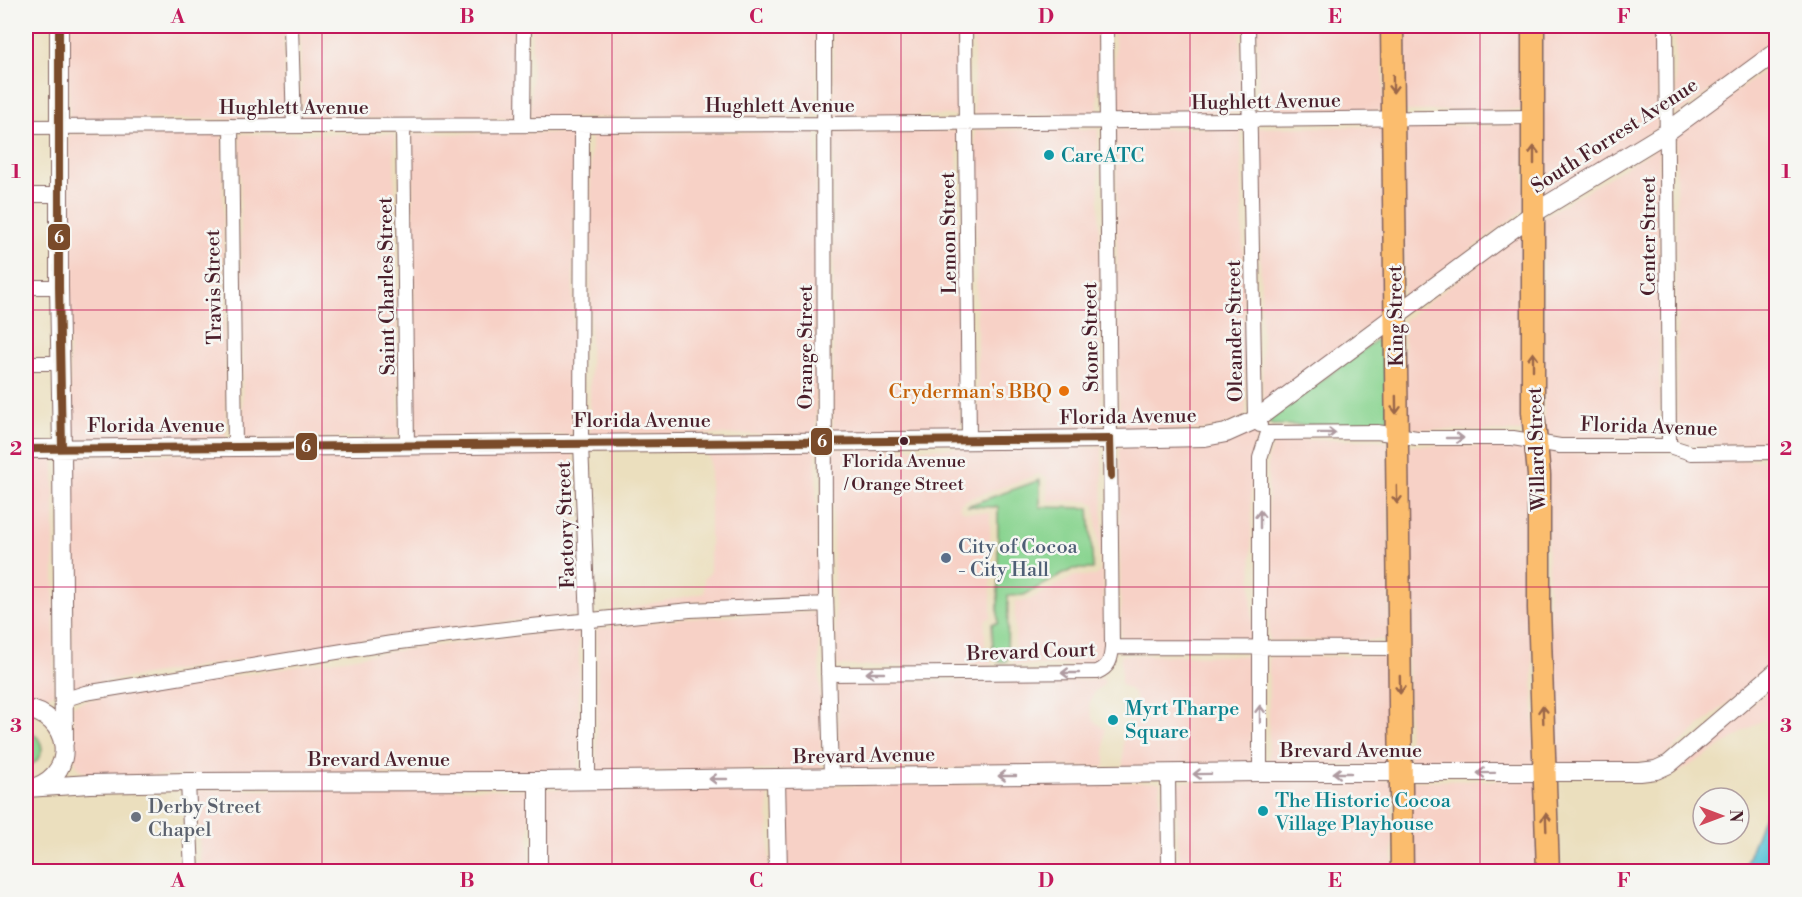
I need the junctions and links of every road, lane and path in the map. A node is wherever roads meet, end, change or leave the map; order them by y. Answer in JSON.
{"nodes":[{"id":1,"x":59,"y":26,"type":"edge"},
{"id":2,"x":291,"y":26,"type":"edge"},
{"id":3,"x":524,"y":26,"type":"edge"},
{"id":4,"x":824,"y":26,"type":"edge"},
{"id":5,"x":965,"y":26,"type":"edge"},
{"id":6,"x":1106,"y":26,"type":"edge"},
{"id":7,"x":1248,"y":26,"type":"edge"},
{"id":8,"x":1392,"y":26,"type":"edge"},
{"id":9,"x":1533,"y":26,"type":"edge"},
{"id":10,"x":1666,"y":26,"type":"edge"},
{"id":11,"x":1776,"y":52,"type":"edge"},
{"id":12,"x":1534,"y":117,"type":"junction"},
{"id":13,"x":1393,"y":119,"type":"junction"},
{"id":14,"x":1249,"y":120,"type":"junction"},
{"id":15,"x":1107,"y":122,"type":"junction"},
{"id":16,"x":966,"y":123,"type":"junction"},
{"id":17,"x":825,"y":124,"type":"junction"},
{"id":18,"x":523,"y":125,"type":"junction"},
{"id":19,"x":582,"y":125,"type":"junction"},
{"id":20,"x":61,"y":126,"type":"junction"},
{"id":21,"x":231,"y":126,"type":"junction"},
{"id":22,"x":294,"y":126,"type":"junction"},
{"id":23,"x":403,"y":126,"type":"junction"},
{"id":24,"x":26,"y":127,"type":"edge"},
{"id":25,"x":1667,"y":132,"type":"junction"},
{"id":26,"x":26,"y":195,"type":"edge"},
{"id":27,"x":61,"y":195,"type":"junction"},
{"id":28,"x":1534,"y":213,"type":"junction"},
{"id":29,"x":26,"y":287,"type":"edge"},
{"id":30,"x":59,"y":287,"type":"junction"},
{"id":31,"x":1395,"y":316,"type":"junction"},
{"id":32,"x":26,"y":363,"type":"edge"},
{"id":33,"x":60,"y":363,"type":"junction"},
{"id":34,"x":1255,"y":420,"type":"junction"},
{"id":35,"x":1269,"y":433,"type":"junction"},
{"id":36,"x":1397,"y":436,"type":"junction"},
{"id":37,"x":1110,"y":439,"type":"junction"},
{"id":38,"x":825,"y":441,"type":"junction"},
{"id":39,"x":969,"y":441,"type":"junction"},
{"id":40,"x":1536,"y":441,"type":"junction"},
{"id":41,"x":581,"y":442,"type":"junction"},
{"id":42,"x":407,"y":445,"type":"junction"},
{"id":43,"x":1669,"y":446,"type":"junction"},
{"id":44,"x":234,"y":447,"type":"junction"},
{"id":45,"x":62,"y":448,"type":"junction"},
{"id":46,"x":26,"y":449,"type":"edge"},
{"id":47,"x":1776,"y":452,"type":"edge"},
{"id":48,"x":826,"y":604,"type":"junction"},
{"id":49,"x":588,"y":622,"type":"junction"},
{"id":50,"x":1112,"y":647,"type":"junction"},
{"id":51,"x":1399,"y":648,"type":"junction"},
{"id":52,"x":1260,"y":649,"type":"junction"},
{"id":53,"x":1776,"y":672,"type":"edge"},
{"id":54,"x":828,"y":674,"type":"junction"},
{"id":55,"x":63,"y":700,"type":"junction"},
{"id":56,"x":26,"y":708,"type":"edge"},
{"id":57,"x":64,"y":748,"type":"junction"},
{"id":58,"x":1260,"y":772,"type":"junction"},
{"id":59,"x":1544,"y":772,"type":"junction"},
{"id":60,"x":1401,"y":773,"type":"junction"},
{"id":61,"x":1168,"y":774,"type":"junction"},
{"id":62,"x":831,"y":777,"type":"junction"},
{"id":63,"x":776,"y":779,"type":"junction"},
{"id":64,"x":588,"y":780,"type":"junction"},
{"id":65,"x":538,"y":781,"type":"junction"},
{"id":66,"x":188,"y":782,"type":"junction"},
{"id":67,"x":90,"y":784,"type":"junction"},
{"id":68,"x":26,"y":788,"type":"edge"},
{"id":69,"x":192,"y":872,"type":"edge"},
{"id":70,"x":538,"y":872,"type":"edge"},
{"id":71,"x":778,"y":872,"type":"edge"},
{"id":72,"x":1172,"y":872,"type":"edge"},
{"id":73,"x":1402,"y":872,"type":"edge"},
{"id":74,"x":1548,"y":872,"type":"edge"}],
"edges":[{"from":1,"to":20,"type":"street"},
{"from":2,"to":22,"type":"street"},
{"from":3,"to":18,"type":"street"},
{"from":4,"to":17,"type":"street","name":"Orange Street"},
{"from":5,"to":16,"type":"street","name":"Lemon Street"},
{"from":6,"to":15,"type":"street","name":"Stone Street"},
{"from":7,"to":14,"type":"street","name":"Oleander Street"},
{"from":8,"to":13,"type":"main road","name":"King Street","one_way":true},
{"from":9,"to":12,"type":"main road","name":"Willard Street"},
{"from":10,"to":25,"type":"street","name":"Center Street"},
{"from":11,"to":25,"type":"street","name":"South Forrest Avenue"},
{"from":12,"to":13,"type":"street","name":"Hughlett Avenue"},
{"from":28,"to":12,"type":"main road","name":"Willard Street","one_way":true},
{"from":13,"to":14,"type":"street","name":"Hughlett Avenue"},
{"from":13,"to":31,"type":"main road","name":"King Street"},
{"from":14,"to":15,"type":"street","name":"Hughlett Avenue"},
{"from":14,"to":34,"type":"street","name":"Oleander Street"},
{"from":15,"to":16,"type":"street","name":"Hughlett Avenue"},
{"from":15,"to":37,"type":"street","name":"Stone Street"},
{"from":16,"to":17,"type":"street","name":"Hughlett Avenue"},
{"from":16,"to":39,"type":"street","name":"Lemon Street"},
{"from":17,"to":19,"type":"street","name":"Hughlett Avenue"},
{"from":17,"to":38,"type":"street","name":"Orange Street"},
{"from":18,"to":19,"type":"street","name":"Hughlett Avenue"},
{"from":18,"to":23,"type":"street","name":"Hughlett Avenue"},
{"from":19,"to":41,"type":"street","name":"Factory Street"},
{"from":20,"to":21,"type":"street","name":"Hughlett Avenue"},
{"from":20,"to":24,"type":"street","name":"Hughlett Avenue"},
{"from":20,"to":27,"type":"street"},
{"from":21,"to":22,"type":"street","name":"Hughlett Avenue"},
{"from":21,"to":44,"type":"street","name":"Travis Street"},
{"from":22,"to":23,"type":"street","name":"Hughlett Avenue"},
{"from":23,"to":42,"type":"street","name":"Saint Charles Street"},
{"from":25,"to":28,"type":"street","name":"South Forrest Avenue"},
{"from":25,"to":43,"type":"street","name":"Center Street"},
{"from":26,"to":27,"type":"street"},
{"from":27,"to":30,"type":"street"},
{"from":28,"to":31,"type":"street","name":"South Forrest Avenue"},
{"from":40,"to":28,"type":"main road","name":"Willard Street","one_way":true},
{"from":29,"to":30,"type":"street"},
{"from":30,"to":33,"type":"street"},
{"from":31,"to":34,"type":"street","name":"Florida Avenue"},
{"from":31,"to":36,"type":"main road","name":"King Street","one_way":true},
{"from":32,"to":33,"type":"street"},
{"from":33,"to":45,"type":"street"},
{"from":34,"to":35,"type":"street","name":"Oleander Street"},
{"from":34,"to":37,"type":"street","name":"Florida Avenue"},
{"from":35,"to":36,"type":"street","name":"Florida Avenue","one_way":true},
{"from":52,"to":35,"type":"street","one_way":true},
{"from":36,"to":40,"type":"street","name":"Florida Avenue","one_way":true},
{"from":36,"to":51,"type":"main road","name":"King Street","one_way":true},
{"from":37,"to":39,"type":"street","name":"Florida Avenue"},
{"from":37,"to":50,"type":"street","name":"Stone Street"},
{"from":38,"to":39,"type":"street","name":"Florida Avenue"},
{"from":38,"to":41,"type":"street","name":"Florida Avenue"},
{"from":38,"to":48,"type":"street","name":"Orange Street"},
{"from":40,"to":43,"type":"street","name":"Florida Avenue"},
{"from":59,"to":40,"type":"main road","name":"Willard Street","one_way":true},
{"from":41,"to":42,"type":"street","name":"Florida Avenue"},
{"from":41,"to":49,"type":"street","name":"Factory Street"},
{"from":42,"to":44,"type":"street","name":"Florida Avenue"},
{"from":43,"to":47,"type":"street","name":"Florida Avenue"},
{"from":44,"to":45,"type":"street","name":"Florida Avenue"},
{"from":45,"to":46,"type":"street","name":"Florida Avenue"},
{"from":45,"to":55,"type":"street"},
{"from":48,"to":49,"type":"street"},
{"from":48,"to":54,"type":"street","name":"Orange Street"},
{"from":49,"to":55,"type":"street"},
{"from":49,"to":64,"type":"street","name":"Factory Street"},
{"from":50,"to":52,"type":"street","name":"Brevard Court"},
{"from":50,"to":54,"type":"street","name":"Brevard Court","one_way":true},
{"from":51,"to":52,"type":"street","name":"Brevard Court"},
{"from":51,"to":60,"type":"main road","name":"King Street","one_way":true},
{"from":58,"to":52,"type":"street","one_way":true},
{"from":53,"to":59,"type":"street","name":"Brevard Avenue"},
{"from":54,"to":62,"type":"street","name":"Orange Street"},
{"from":55,"to":56,"type":"street"},
{"from":55,"to":57,"type":"street"},
{"from":56,"to":57,"type":"street"},
{"from":57,"to":67,"type":"street"},
{"from":57,"to":68,"type":"street"},
{"from":60,"to":58,"type":"street","name":"Brevard Avenue","one_way":true},
{"from":58,"to":61,"type":"street","name":"Brevard Avenue","one_way":true},
{"from":59,"to":60,"type":"street","name":"Brevard Avenue","one_way":true},
{"from":74,"to":59,"type":"main road","name":"Willard Street","one_way":true},
{"from":60,"to":73,"type":"main road","name":"King Street"},
{"from":61,"to":62,"type":"street","name":"Brevard Avenue","one_way":true},
{"from":61,"to":72,"type":"street"},
{"from":62,"to":63,"type":"street","name":"Brevard Avenue"},
{"from":63,"to":64,"type":"street","name":"Brevard Avenue","one_way":true},
{"from":63,"to":71,"type":"street"},
{"from":64,"to":65,"type":"street","name":"Brevard Avenue"},
{"from":65,"to":66,"type":"street","name":"Brevard Avenue"},
{"from":65,"to":70,"type":"street"},
{"from":66,"to":67,"type":"street","name":"Brevard Avenue"},
{"from":66,"to":69,"type":"street"},
{"from":67,"to":68,"type":"street","name":"Brevard Avenue"}]}
